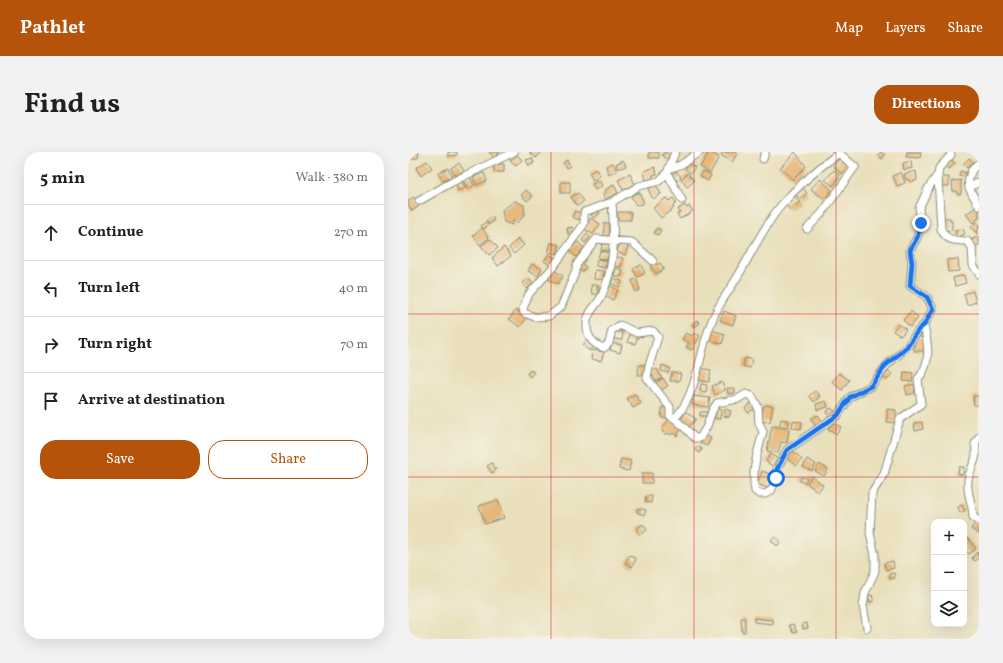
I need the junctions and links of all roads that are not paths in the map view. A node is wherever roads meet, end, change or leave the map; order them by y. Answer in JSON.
{"nodes":[{"id":1,"x":514,"y":152,"type":"edge"},
{"id":2,"x":675,"y":152,"type":"edge"},
{"id":3,"x":700,"y":152,"type":"edge"},
{"id":4,"x":950,"y":152,"type":"edge"},
{"id":5,"x":979,"y":163,"type":"edge"},
{"id":6,"x":668,"y":171,"type":"junction"},
{"id":7,"x":938,"y":174,"type":"junction"},
{"id":8,"x":979,"y":182,"type":"edge"},
{"id":9,"x":970,"y":188,"type":"junction"},
{"id":10,"x":682,"y":200,"type":"dead end"},
{"id":11,"x":419,"y":201,"type":"dead end"},
{"id":12,"x":612,"y":202,"type":"junction"},
{"id":13,"x":979,"y":206,"type":"edge"},
{"id":14,"x":807,"y":229,"type":"dead end"},
{"id":15,"x":614,"y":242,"type":"junction"},
{"id":16,"x":653,"y":260,"type":"dead end"},
{"id":17,"x":979,"y":274,"type":"edge"},
{"id":18,"x":924,"y":325,"type":"junction"},
{"id":19,"x":675,"y":418,"type":"junction"},
{"id":20,"x":979,"y":438,"type":"edge"},
{"id":21,"x":979,"y":521,"type":"edge"},
{"id":22,"x":867,"y":628,"type":"dead end"}],
"edges":[{"from":1,"to":11,"type":"street"},
{"from":2,"to":6,"type":"street"},
{"from":3,"to":6,"type":"street"},
{"from":4,"to":7,"type":"street"},
{"from":5,"to":9,"type":"street"},
{"from":6,"to":10,"type":"street"},
{"from":6,"to":12,"type":"street"},
{"from":7,"to":17,"type":"street"},
{"from":7,"to":18,"type":"street"},
{"from":8,"to":9,"type":"street"},
{"from":9,"to":13,"type":"street"},
{"from":12,"to":15,"type":"street"},
{"from":12,"to":15,"type":"street"},
{"from":14,"to":19,"type":"street"},
{"from":15,"to":16,"type":"street"},
{"from":15,"to":19,"type":"street"},
{"from":18,"to":19,"type":"street"},
{"from":18,"to":22,"type":"street"},
{"from":20,"to":21,"type":"street"}]}
